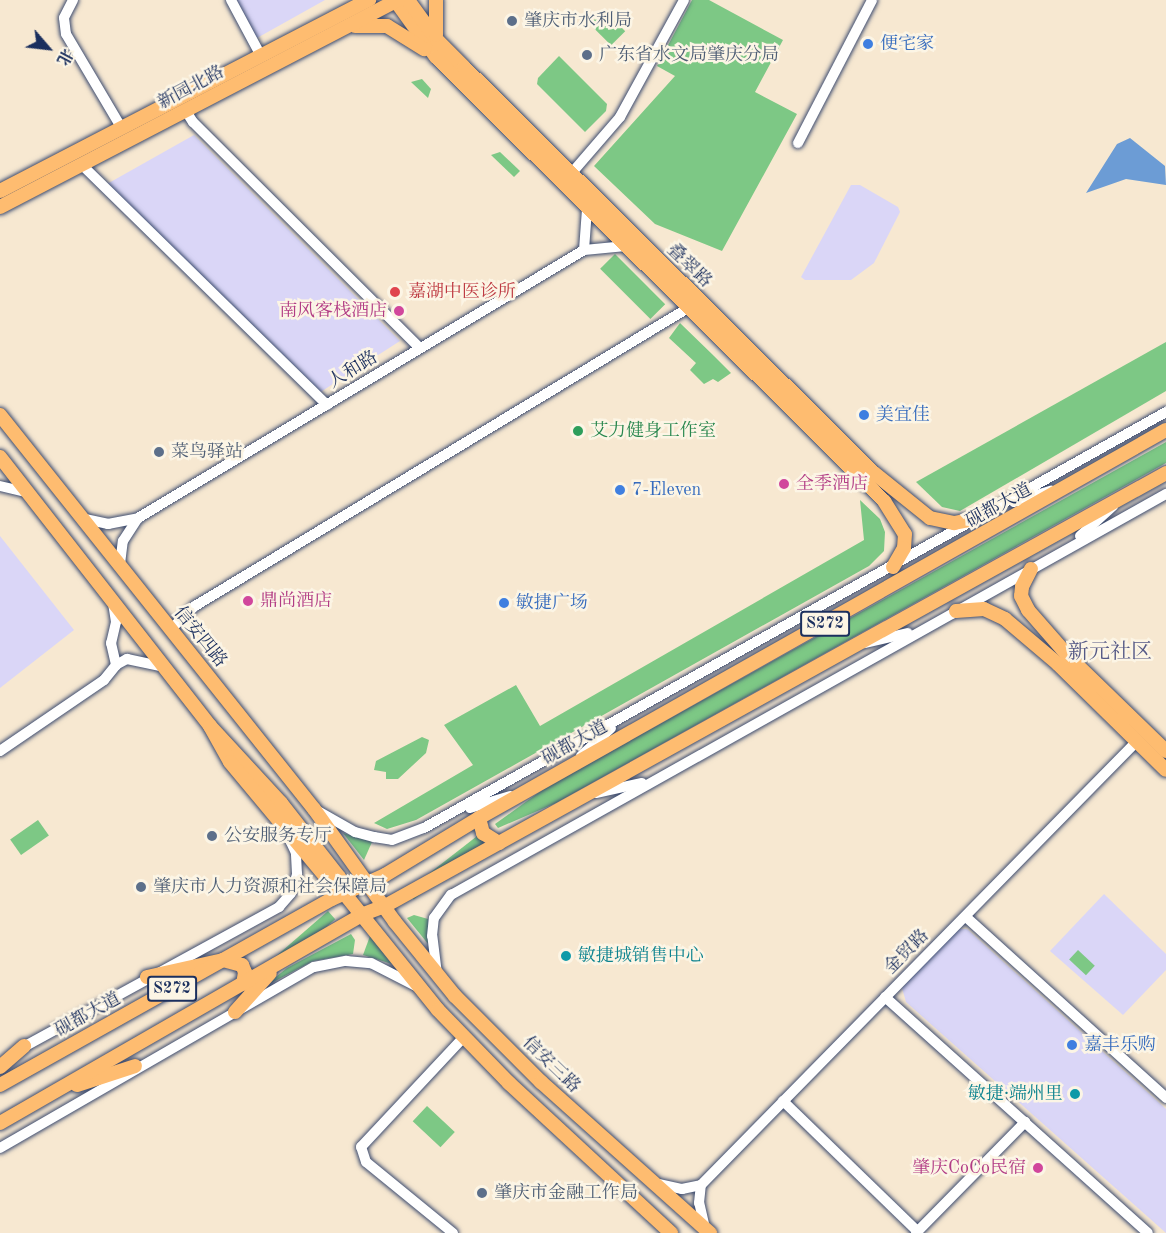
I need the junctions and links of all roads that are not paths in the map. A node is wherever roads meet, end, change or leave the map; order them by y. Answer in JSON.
{"nodes":[{"id":1,"x":73,"y":0,"type":"edge"},
{"id":2,"x":231,"y":0,"type":"edge"},
{"id":3,"x":353,"y":0,"type":"edge"},
{"id":4,"x":369,"y":0,"type":"edge"},
{"id":5,"x":399,"y":0,"type":"edge"},
{"id":6,"x":436,"y":0,"type":"edge"},
{"id":7,"x":684,"y":0,"type":"edge"},
{"id":8,"x":872,"y":0,"type":"edge"},
{"id":9,"x":336,"y":16,"type":"junction"},
{"id":10,"x":345,"y":27,"type":"junction"},
{"id":11,"x":317,"y":34,"type":"junction"},
{"id":12,"x":437,"y":40,"type":"junction"},
{"id":13,"x":261,"y":56,"type":"junction"},
{"id":14,"x":436,"y":57,"type":"junction"},
{"id":15,"x":459,"y":72,"type":"junction"},
{"id":16,"x":186,"y":111,"type":"junction"},
{"id":17,"x":121,"y":127,"type":"junction"},
{"id":18,"x":798,"y":142,"type":"dead end"},
{"id":19,"x":82,"y":165,"type":"junction"},
{"id":20,"x":570,"y":175,"type":"junction"},
{"id":21,"x":0,"y":190,"type":"edge"},
{"id":22,"x":0,"y":207,"type":"edge"},
{"id":23,"x":587,"y":209,"type":"junction"},
{"id":24,"x":626,"y":246,"type":"junction"},
{"id":25,"x":584,"y":250,"type":"junction"},
{"id":26,"x":688,"y":308,"type":"junction"},
{"id":27,"x":420,"y":348,"type":"junction"},
{"id":28,"x":327,"y":405,"type":"junction"},
{"id":29,"x":1166,"y":412,"type":"edge"},
{"id":30,"x":0,"y":415,"type":"edge"},
{"id":31,"x":1166,"y":430,"type":"edge"},
{"id":32,"x":0,"y":457,"type":"edge"},
{"id":33,"x":1166,"y":473,"type":"edge"},
{"id":34,"x":1080,"y":482,"type":"junction"},
{"id":35,"x":0,"y":486,"type":"edge"},
{"id":36,"x":27,"y":492,"type":"junction"},
{"id":37,"x":900,"y":493,"type":"junction"},
{"id":38,"x":1166,"y":494,"type":"edge"},
{"id":39,"x":1123,"y":497,"type":"junction"},
{"id":40,"x":884,"y":501,"type":"junction"},
{"id":41,"x":993,"y":509,"type":"junction"},
{"id":42,"x":138,"y":518,"type":"junction"},
{"id":43,"x":85,"y":519,"type":"junction"},
{"id":44,"x":969,"y":520,"type":"junction"},
{"id":45,"x":1067,"y":548,"type":"junction"},
{"id":46,"x":120,"y":564,"type":"junction"},
{"id":47,"x":893,"y":567,"type":"junction"},
{"id":48,"x":1031,"y":569,"type":"junction"},
{"id":49,"x":112,"y":599,"type":"junction"},
{"id":50,"x":956,"y":611,"type":"junction"},
{"id":51,"x":1041,"y":627,"type":"junction"},
{"id":52,"x":171,"y":629,"type":"junction"},
{"id":53,"x":920,"y":631,"type":"junction"},
{"id":54,"x":1026,"y":635,"type":"junction"},
{"id":55,"x":853,"y":646,"type":"junction"},
{"id":56,"x":116,"y":665,"type":"junction"},
{"id":57,"x":165,"y":667,"type":"junction"},
{"id":58,"x":625,"y":715,"type":"junction"},
{"id":59,"x":210,"y":726,"type":"junction"},
{"id":60,"x":1136,"y":742,"type":"junction"},
{"id":61,"x":1166,"y":750,"type":"edge"},
{"id":62,"x":0,"y":751,"type":"edge"},
{"id":63,"x":570,"y":766,"type":"junction"},
{"id":64,"x":1166,"y":770,"type":"edge"},
{"id":65,"x":655,"y":780,"type":"junction"},
{"id":66,"x":298,"y":790,"type":"junction"},
{"id":67,"x":528,"y":790,"type":"junction"},
{"id":68,"x":584,"y":795,"type":"junction"},
{"id":69,"x":281,"y":803,"type":"junction"},
{"id":70,"x":314,"y":809,"type":"junction"},
{"id":71,"x":447,"y":816,"type":"junction"},
{"id":72,"x":479,"y":818,"type":"junction"},
{"id":73,"x":284,"y":827,"type":"junction"},
{"id":74,"x":499,"y":843,"type":"junction"},
{"id":75,"x":369,"y":884,"type":"junction"},
{"id":76,"x":344,"y":893,"type":"junction"},
{"id":77,"x":385,"y":906,"type":"junction"},
{"id":78,"x":361,"y":915,"type":"junction"},
{"id":79,"x":966,"y":917,"type":"junction"},
{"id":80,"x":223,"y":960,"type":"junction"},
{"id":81,"x":282,"y":960,"type":"junction"},
{"id":82,"x":437,"y":974,"type":"junction"},
{"id":83,"x":147,"y":976,"type":"junction"},
{"id":84,"x":243,"y":984,"type":"junction"},
{"id":85,"x":417,"y":986,"type":"junction"},
{"id":86,"x":455,"y":996,"type":"junction"},
{"id":87,"x":885,"y":997,"type":"junction"},
{"id":88,"x":438,"y":1010,"type":"junction"},
{"id":89,"x":235,"y":1012,"type":"junction"},
{"id":90,"x":463,"y":1038,"type":"junction"},
{"id":91,"x":24,"y":1047,"type":"junction"},
{"id":92,"x":0,"y":1062,"type":"edge"},
{"id":93,"x":135,"y":1066,"type":"junction"},
{"id":94,"x":0,"y":1067,"type":"edge"},
{"id":95,"x":0,"y":1084,"type":"edge"},
{"id":96,"x":49,"y":1094,"type":"junction"},
{"id":97,"x":1166,"y":1098,"type":"edge"},
{"id":98,"x":783,"y":1101,"type":"junction"},
{"id":99,"x":1025,"y":1122,"type":"junction"},
{"id":100,"x":0,"y":1123,"type":"edge"},
{"id":101,"x":0,"y":1148,"type":"edge"},
{"id":102,"x":653,"y":1183,"type":"junction"},
{"id":103,"x":701,"y":1185,"type":"junction"},
{"id":104,"x":708,"y":1231,"type":"edge"},
{"id":105,"x":917,"y":1232,"type":"edge"},
{"id":106,"x":453,"y":1233,"type":"edge"},
{"id":107,"x":671,"y":1233,"type":"edge"},
{"id":108,"x":1148,"y":1233,"type":"edge"}],
"edges":[{"from":1,"to":17,"type":"street"},
{"from":2,"to":13,"type":"street"},
{"from":3,"to":9,"type":"main road"},
{"from":4,"to":9,"type":"main road","name":"新园北路"},
{"from":5,"to":10,"type":"main road","name":"新园北路"},
{"from":5,"to":12,"type":"main road","name":"叠翠路"},
{"from":5,"to":14,"type":"main road","name":"叠翠路"},
{"from":6,"to":12,"type":"main road"},
{"from":7,"to":20,"type":"street"},
{"from":8,"to":18,"type":"street"},
{"from":9,"to":11,"type":"main road","name":"新园北路"},
{"from":10,"to":11,"type":"main road","name":"新园北路"},
{"from":10,"to":14,"type":"main road"},
{"from":11,"to":13,"type":"main road","name":"新园北路"},
{"from":11,"to":16,"type":"main road","name":"新园北路"},
{"from":12,"to":15,"type":"main road","name":"叠翠路"},
{"from":13,"to":17,"type":"main road","name":"新园北路"},
{"from":14,"to":15,"type":"main road","name":"叠翠路"},
{"from":15,"to":20,"type":"main road","name":"叠翠路"},
{"from":15,"to":23,"type":"main road","name":"叠翠路"},
{"from":16,"to":19,"type":"main road","name":"新园北路"},
{"from":16,"to":27,"type":"street"},
{"from":17,"to":21,"type":"main road","name":"新园北路"},
{"from":19,"to":22,"type":"main road","name":"新园北路"},
{"from":19,"to":28,"type":"street"},
{"from":20,"to":37,"type":"main road","name":"叠翠路"},
{"from":23,"to":24,"type":"main road","name":"叠翠路"},
{"from":23,"to":25,"type":"street"},
{"from":24,"to":25,"type":"street"},
{"from":24,"to":26,"type":"main road","name":"叠翠路"},
{"from":25,"to":27,"type":"street","name":"人和路"},
{"from":26,"to":40,"type":"main road","name":"叠翠路"},
{"from":26,"to":52,"type":"street"},
{"from":27,"to":28,"type":"street","name":"人和路"},
{"from":28,"to":42,"type":"street","name":"人和路"},
{"from":29,"to":41,"type":"street","name":"砚都大道"},
{"from":30,"to":43,"type":"main road","name":"信安四路"},
{"from":31,"to":34,"type":"main road","name":"砚都大道","number":"S272"},
{"from":32,"to":36,"type":"main road"},
{"from":33,"to":39,"type":"main road","number":"S272"},
{"from":34,"to":41,"type":"street"},
{"from":34,"to":63,"type":"main road","name":"砚都大道","number":"S272"},
{"from":35,"to":36,"type":"street"},
{"from":36,"to":49,"type":"main road"},
{"from":37,"to":40,"type":"main road"},
{"from":37,"to":44,"type":"main road","name":"叠翠路"},
{"from":38,"to":45,"type":"street"},
{"from":39,"to":45,"type":"street"},
{"from":39,"to":55,"type":"main road","number":"S272"},
{"from":40,"to":47,"type":"main road","name":"叠翠路"},
{"from":41,"to":44,"type":"street","name":"砚都大道"},
{"from":42,"to":43,"type":"street"},
{"from":42,"to":46,"type":"street"},
{"from":43,"to":46,"type":"main road","name":"信安四路"},
{"from":44,"to":47,"type":"street","name":"砚都大道"},
{"from":45,"to":48,"type":"street"},
{"from":46,"to":52,"type":"main road","name":"信安四路"},
{"from":47,"to":58,"type":"street","name":"砚都大道"},
{"from":48,"to":50,"type":"street"},
{"from":48,"to":51,"type":"main road"},
{"from":49,"to":56,"type":"street"},
{"from":49,"to":57,"type":"main road"},
{"from":50,"to":53,"type":"street"},
{"from":50,"to":54,"type":"main road"},
{"from":51,"to":54,"type":"main road"},
{"from":51,"to":61,"type":"main road"},
{"from":52,"to":66,"type":"main road","name":"信安四路"},
{"from":53,"to":55,"type":"street"},
{"from":53,"to":65,"type":"street"},
{"from":54,"to":60,"type":"main road"},
{"from":55,"to":68,"type":"main road","number":"S272"},
{"from":56,"to":57,"type":"street"},
{"from":56,"to":62,"type":"street"},
{"from":57,"to":59,"type":"main road"},
{"from":58,"to":63,"type":"street"},
{"from":58,"to":71,"type":"street","name":"砚都大道"},
{"from":59,"to":69,"type":"main road"},
{"from":59,"to":73,"type":"main road"},
{"from":60,"to":64,"type":"main road"},
{"from":60,"to":79,"type":"street","name":"金贸路"},
{"from":63,"to":67,"type":"main road","name":"砚都大道","number":"S272"},
{"from":65,"to":68,"type":"street"},
{"from":65,"to":82,"type":"street"},
{"from":66,"to":69,"type":"main road"},
{"from":66,"to":70,"type":"main road","name":"信安四路"},
{"from":67,"to":71,"type":"street"},
{"from":67,"to":72,"type":"main road","name":"砚都大道","number":"S272"},
{"from":68,"to":74,"type":"main road","number":"S272"},
{"from":69,"to":76,"type":"main road"},
{"from":70,"to":71,"type":"street","name":"砚都大道"},
{"from":70,"to":75,"type":"main road","name":"信安四路"},
{"from":72,"to":74,"type":"main road"},
{"from":72,"to":75,"type":"main road","name":"砚都大道","number":"S272"},
{"from":73,"to":76,"type":"main road"},
{"from":73,"to":83,"type":"street"},
{"from":74,"to":77,"type":"main road","number":"S272"},
{"from":75,"to":76,"type":"main road","name":"砚都大道","number":"S272"},
{"from":75,"to":77,"type":"main road","name":"信安四路"},
{"from":76,"to":78,"type":"main road"},
{"from":76,"to":80,"type":"main road","name":"砚都大道","number":"S272"},
{"from":77,"to":78,"type":"main road","number":"S272"},
{"from":77,"to":82,"type":"main road","name":"信安三路"},
{"from":78,"to":81,"type":"main road","number":"S272"},
{"from":78,"to":85,"type":"main road"},
{"from":79,"to":87,"type":"street","name":"金贸路"},
{"from":79,"to":97,"type":"street"},
{"from":80,"to":83,"type":"main road"},
{"from":80,"to":84,"type":"main road"},
{"from":80,"to":95,"type":"main road","name":"砚都大道","number":"S272"},
{"from":81,"to":84,"type":"main road","number":"S272"},
{"from":81,"to":89,"type":"main road"},
{"from":82,"to":86,"type":"main road","name":"信安三路"},
{"from":83,"to":91,"type":"street"},
{"from":84,"to":96,"type":"main road","number":"S272"},
{"from":85,"to":88,"type":"main road"},
{"from":85,"to":89,"type":"street"},
{"from":86,"to":88,"type":"main road"},
{"from":86,"to":102,"type":"main road","name":"信安三路"},
{"from":87,"to":98,"type":"street","name":"金贸路"},
{"from":87,"to":99,"type":"street"},
{"from":88,"to":90,"type":"main road"},
{"from":89,"to":93,"type":"street"},
{"from":90,"to":106,"type":"street"},
{"from":90,"to":107,"type":"main road"},
{"from":91,"to":92,"type":"street"},
{"from":91,"to":94,"type":"main road"},
{"from":93,"to":96,"type":"main road"},
{"from":93,"to":101,"type":"street"},
{"from":96,"to":100,"type":"main road","number":"S272"},
{"from":98,"to":103,"type":"street","name":"金贸路"},
{"from":98,"to":105,"type":"street"},
{"from":99,"to":105,"type":"street"},
{"from":99,"to":108,"type":"street"},
{"from":102,"to":103,"type":"street"},
{"from":102,"to":104,"type":"main road","name":"信安三路"},
{"from":103,"to":104,"type":"street"}]}
